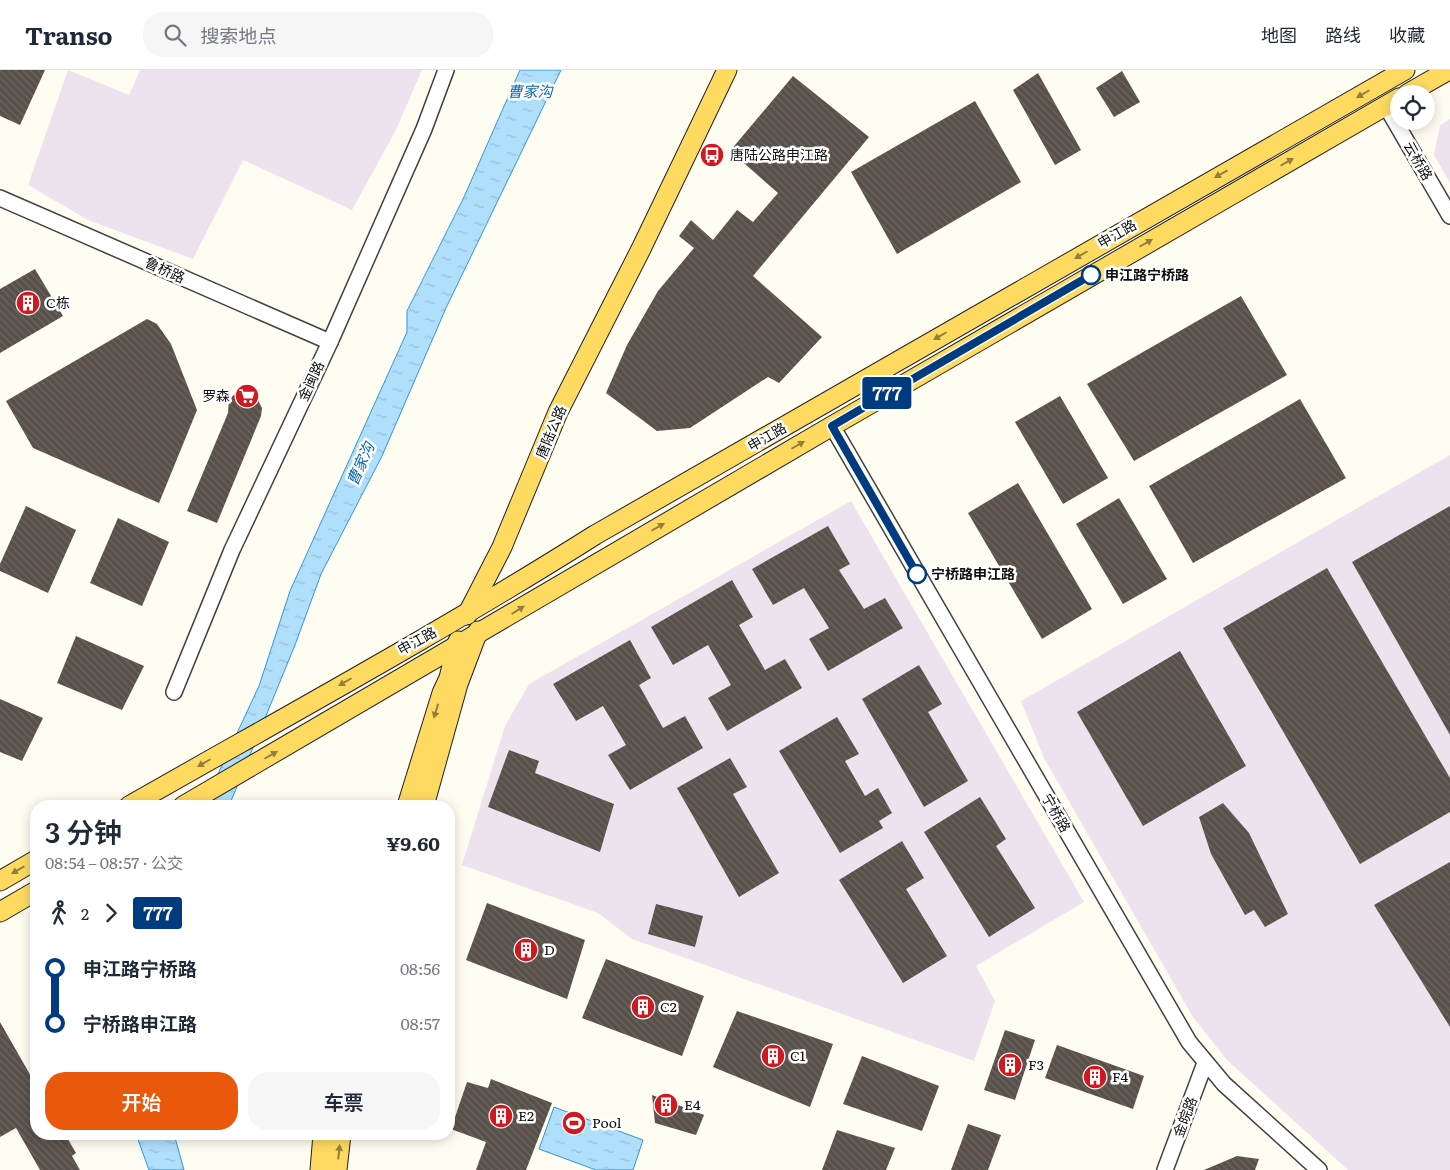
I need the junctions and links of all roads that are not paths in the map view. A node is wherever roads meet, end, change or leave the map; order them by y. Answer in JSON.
{"nodes":[{"id":1,"x":446,"y":70,"type":"edge"},
{"id":2,"x":726,"y":70,"type":"edge"},
{"id":3,"x":739,"y":70,"type":"edge"},
{"id":4,"x":1405,"y":70,"type":"edge"},
{"id":5,"x":1449,"y":70,"type":"edge"},
{"id":6,"x":1423,"y":85,"type":"edge"},
{"id":7,"x":1390,"y":103,"type":"edge"},
{"id":8,"x":1406,"y":130,"type":"edge"},
{"id":9,"x":0,"y":198,"type":"edge"},
{"id":10,"x":1450,"y":216,"type":"edge"},
{"id":11,"x":330,"y":342,"type":"junction"},
{"id":12,"x":832,"y":426,"type":"junction"},
{"id":13,"x":488,"y":603,"type":"junction"},
{"id":14,"x":466,"y":614,"type":"junction"},
{"id":15,"x":476,"y":635,"type":"junction"},
{"id":16,"x":456,"y":647,"type":"junction"},
{"id":17,"x":174,"y":692,"type":"dead end"},
{"id":18,"x":139,"y":800,"type":"edge"},
{"id":19,"x":193,"y":800,"type":"edge"},
{"id":20,"x":409,"y":800,"type":"edge"},
{"id":21,"x":426,"y":800,"type":"edge"},
{"id":22,"x":30,"y":864,"type":"edge"},
{"id":23,"x":0,"y":881,"type":"edge"},
{"id":24,"x":30,"y":894,"type":"edge"},
{"id":25,"x":0,"y":912,"type":"edge"},
{"id":26,"x":1205,"y":1063,"type":"junction"},
{"id":27,"x":322,"y":1140,"type":"edge"},
{"id":28,"x":340,"y":1140,"type":"edge"},
{"id":29,"x":320,"y":1170,"type":"edge"},
{"id":30,"x":337,"y":1170,"type":"edge"},
{"id":31,"x":1165,"y":1170,"type":"edge"},
{"id":32,"x":1318,"y":1170,"type":"edge"}],
"edges":[{"from":1,"to":11,"type":"street","name":"金闽路"},
{"from":2,"to":14,"type":"main road","name":"唐陆公路"},
{"from":3,"to":13,"type":"main road","name":"唐陆公路"},
{"from":4,"to":13,"type":"main road","name":"申江路","one_way":true},
{"from":5,"to":6,"type":"main road"},
{"from":12,"to":7,"type":"main road","name":"申江路","one_way":true},
{"from":8,"to":10,"type":"street","name":"云桥路"},
{"from":9,"to":11,"type":"street","name":"鲁桥路"},
{"from":11,"to":17,"type":"street","name":"金闽路"},
{"from":15,"to":12,"type":"main road","name":"申江路","one_way":true},
{"from":12,"to":26,"type":"street","name":"宁桥路"},
{"from":13,"to":14,"type":"main road","name":"申江路"},
{"from":13,"to":15,"type":"main road","name":"唐陆公路"},
{"from":14,"to":16,"type":"main road","name":"唐陆公路"},
{"from":14,"to":18,"type":"main road","name":"申江路","one_way":true},
{"from":15,"to":16,"type":"main road","name":"申江路"},
{"from":15,"to":21,"type":"main road","name":"唐陆公路"},
{"from":19,"to":16,"type":"main road","name":"申江路","one_way":true},
{"from":16,"to":20,"type":"main road","name":"唐陆公路","one_way":true},
{"from":22,"to":23,"type":"main road","one_way":true},
{"from":24,"to":25,"type":"main road"},
{"from":26,"to":31,"type":"street","name":"金皖路"},
{"from":26,"to":32,"type":"street","name":"宁桥路"},
{"from":27,"to":29,"type":"main road"},
{"from":30,"to":28,"type":"main road","one_way":true}]}
